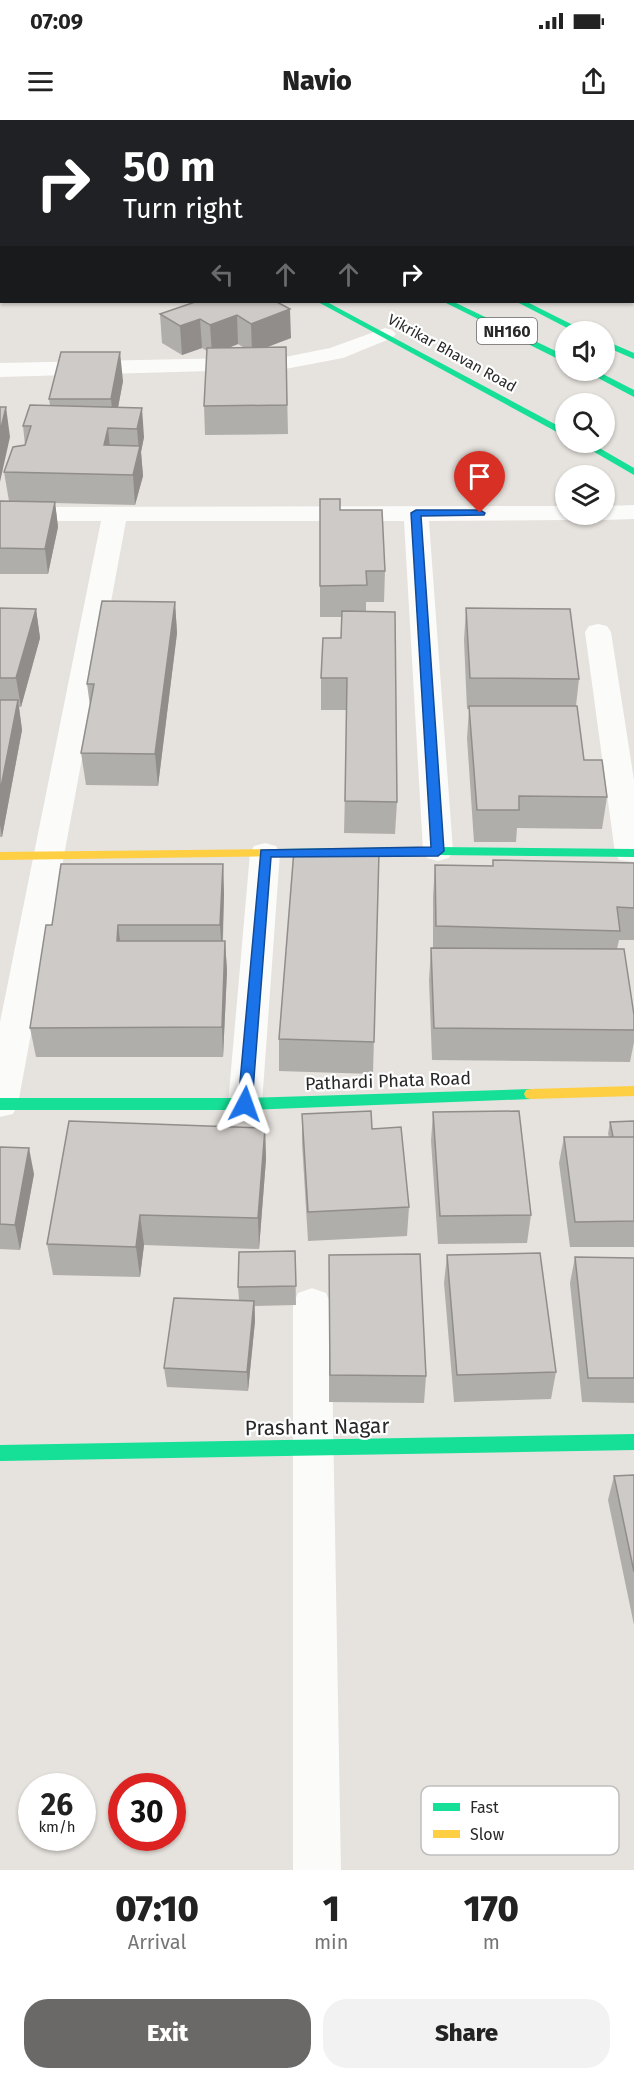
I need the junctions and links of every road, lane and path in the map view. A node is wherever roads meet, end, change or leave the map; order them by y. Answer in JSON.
{"nodes":[{"id":1,"x":324,"y":303,"type":"edge"},
{"id":2,"x":450,"y":303,"type":"edge"},
{"id":3,"x":523,"y":303,"type":"edge"},
{"id":4,"x":560,"y":321,"type":"edge"},
{"id":5,"x":385,"y":334,"type":"junction"},
{"id":6,"x":615,"y":347,"type":"edge"},
{"id":7,"x":555,"y":355,"type":"edge"},
{"id":8,"x":634,"y":356,"type":"edge"},
{"id":9,"x":0,"y":370,"type":"edge"},
{"id":10,"x":609,"y":381,"type":"edge"},
{"id":11,"x":634,"y":394,"type":"edge"},
{"id":12,"x":555,"y":428,"type":"edge"},
{"id":13,"x":600,"y":453,"type":"edge"},
{"id":14,"x":634,"y":472,"type":"edge"},
{"id":15,"x":634,"y":512,"type":"edge"},
{"id":16,"x":416,"y":513,"type":"junction"},
{"id":17,"x":555,"y":513,"type":"edge"},
{"id":18,"x":615,"y":513,"type":"edge"},
{"id":19,"x":0,"y":514,"type":"edge"},
{"id":20,"x":115,"y":514,"type":"junction"},
{"id":21,"x":598,"y":632,"type":"dead end"},
{"id":22,"x":438,"y":851,"type":"junction"},
{"id":23,"x":266,"y":853,"type":"junction"},
{"id":24,"x":632,"y":853,"type":"edge"},
{"id":25,"x":49,"y":854,"type":"junction"},
{"id":26,"x":0,"y":856,"type":"edge"},
{"id":27,"x":634,"y":1091,"type":"edge"},
{"id":28,"x":1,"y":1104,"type":"edge"},
{"id":29,"x":245,"y":1104,"type":"junction"},
{"id":30,"x":312,"y":1305,"type":"dead end"},
{"id":31,"x":634,"y":1442,"type":"edge"},
{"id":32,"x":315,"y":1448,"type":"junction"},
{"id":33,"x":0,"y":1453,"type":"edge"},
{"id":34,"x":317,"y":1870,"type":"edge"}],
"edges":[{"from":1,"to":5,"type":"main road","name":"Vikrikar Bhavan Road"},
{"from":2,"to":7,"type":"main road","number":"NH160"},
{"from":3,"to":4,"type":"main road","number":"NH160"},
{"from":5,"to":9,"type":"street"},
{"from":5,"to":12,"type":"main road","name":"Vikrikar Bhavan Road"},
{"from":6,"to":8,"type":"main road"},
{"from":10,"to":11,"type":"main road"},
{"from":13,"to":14,"type":"main road"},
{"from":15,"to":18,"type":"street"},
{"from":16,"to":17,"type":"street"},
{"from":16,"to":20,"type":"street"},
{"from":16,"to":22,"type":"street"},
{"from":19,"to":20,"type":"street"},
{"from":20,"to":25,"type":"street"},
{"from":21,"to":24,"type":"street"},
{"from":22,"to":23,"type":"main road"},
{"from":22,"to":24,"type":"main road"},
{"from":23,"to":25,"type":"main road"},
{"from":23,"to":29,"type":"street"},
{"from":25,"to":26,"type":"main road"},
{"from":25,"to":28,"type":"street"},
{"from":27,"to":29,"type":"main road","name":"Pathardi Phata Road"},
{"from":28,"to":29,"type":"main road","name":"Pathardi Phata Road"},
{"from":30,"to":32,"type":"street"},
{"from":31,"to":32,"type":"main road","name":"Prashant Nagar"},
{"from":32,"to":33,"type":"main road","name":"Prashant Nagar"},
{"from":32,"to":34,"type":"street"}]}
